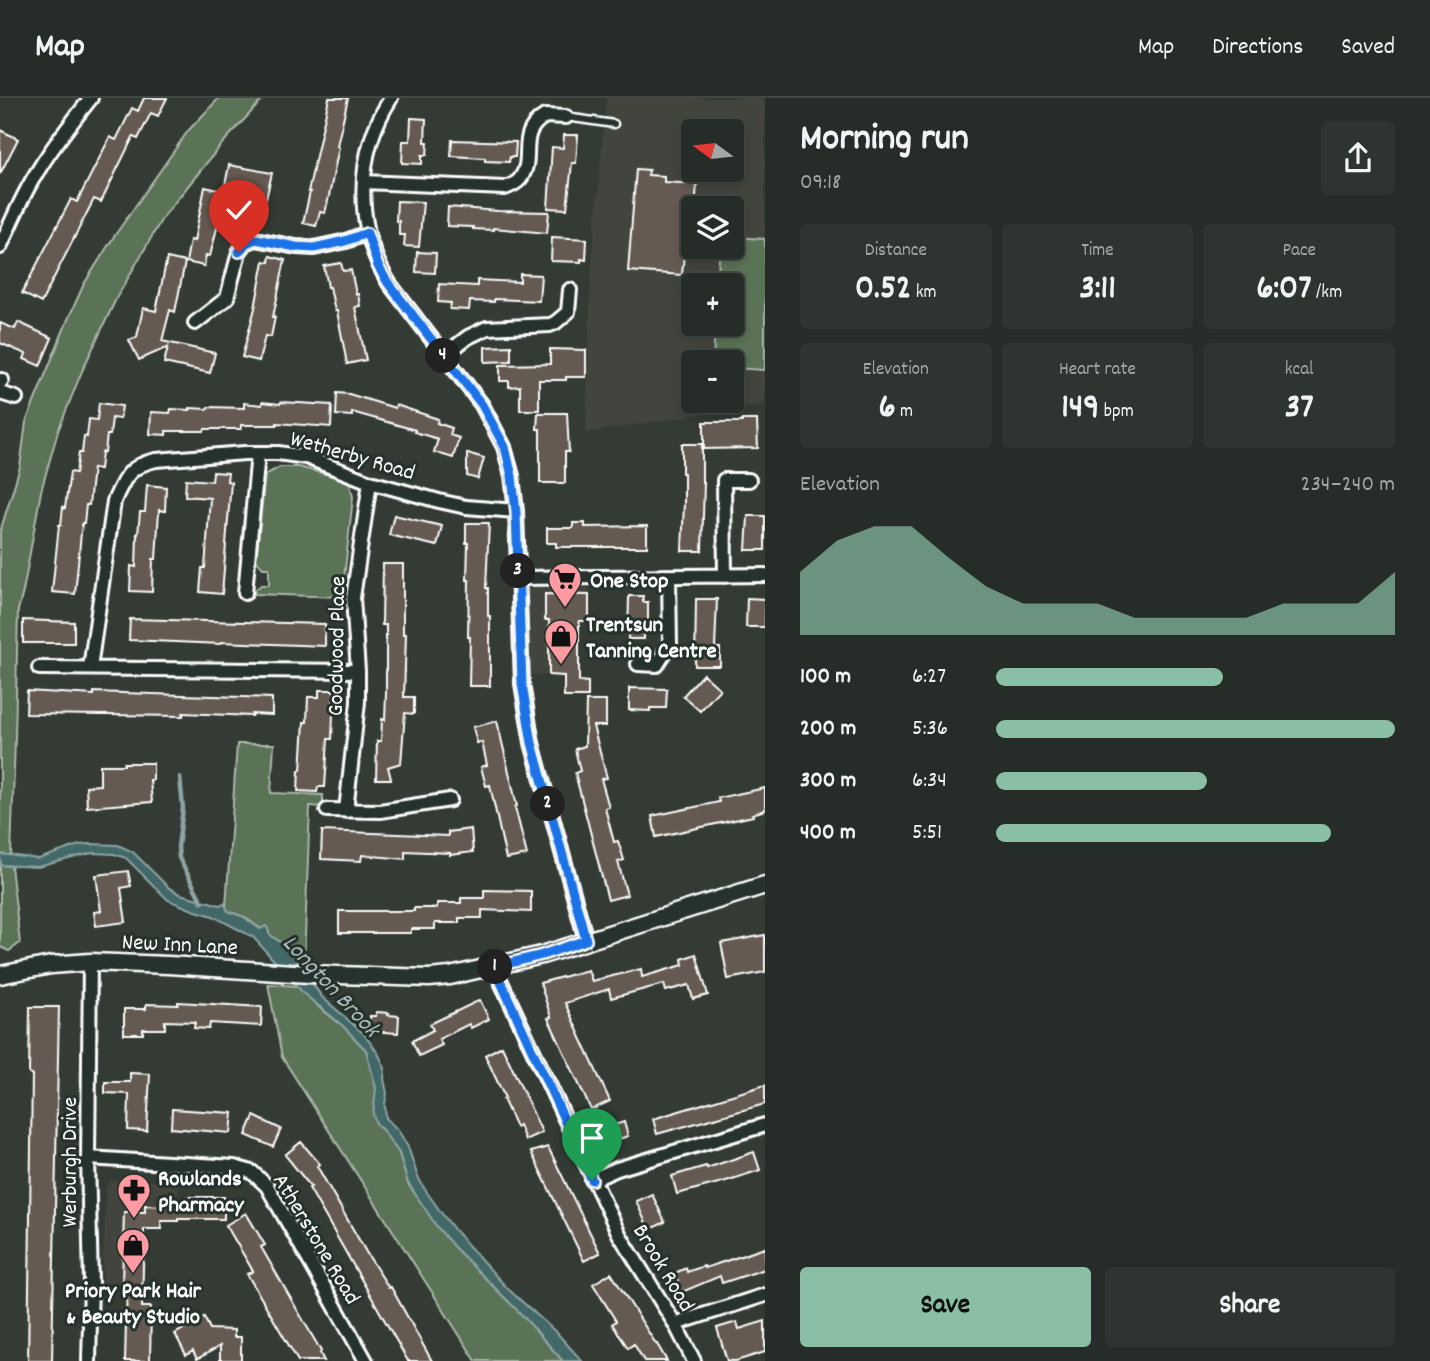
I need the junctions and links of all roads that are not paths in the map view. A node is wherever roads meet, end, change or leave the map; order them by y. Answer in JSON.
{"nodes":[{"id":1,"x":91,"y":98,"type":"edge"},
{"id":2,"x":391,"y":98,"type":"edge"},
{"id":3,"x":566,"y":117,"type":"joint"},
{"id":4,"x":614,"y":124,"type":"dead end"},
{"id":5,"x":364,"y":182,"type":"junction"},
{"id":6,"x":367,"y":233,"type":"junction"},
{"id":7,"x":0,"y":247,"type":"edge"},
{"id":8,"x":569,"y":290,"type":"dead end"},
{"id":9,"x":195,"y":323,"type":"dead end"},
{"id":10,"x":443,"y":356,"type":"junction"},
{"id":11,"x":0,"y":393,"type":"edge"},
{"id":12,"x":16,"y":398,"type":"dead end"},
{"id":13,"x":258,"y":453,"type":"junction"},
{"id":14,"x":749,"y":480,"type":"dead end"},
{"id":15,"x":370,"y":482,"type":"junction"},
{"id":16,"x":516,"y":512,"type":"junction"},
{"id":17,"x":765,"y":575,"type":"edge"},
{"id":18,"x":725,"y":576,"type":"junction"},
{"id":19,"x":670,"y":577,"type":"junction"},
{"id":20,"x":518,"y":578,"type":"junction"},
{"id":21,"x":245,"y":593,"type":"dead end"},
{"id":22,"x":638,"y":664,"type":"dead end"},
{"id":23,"x":39,"y":668,"type":"dead end"},
{"id":24,"x":90,"y":668,"type":"junction"},
{"id":25,"x":359,"y":671,"type":"junction"},
{"id":26,"x":450,"y":800,"type":"dead end"},
{"id":27,"x":327,"y":810,"type":"dead end"},
{"id":28,"x":345,"y":811,"type":"junction"},
{"id":29,"x":765,"y":885,"type":"edge"},
{"id":30,"x":586,"y":940,"type":"junction"},
{"id":31,"x":90,"y":962,"type":"junction"},
{"id":32,"x":494,"y":967,"type":"junction"},
{"id":33,"x":0,"y":975,"type":"edge"},
{"id":34,"x":765,"y":1125,"type":"edge"},
{"id":35,"x":88,"y":1158,"type":"junction"},
{"id":36,"x":592,"y":1180,"type":"junction"},
{"id":37,"x":765,"y":1295,"type":"edge"},
{"id":38,"x":675,"y":1324,"type":"junction"},
{"id":39,"x":89,"y":1361,"type":"edge"},
{"id":40,"x":366,"y":1361,"type":"edge"},
{"id":41,"x":694,"y":1361,"type":"edge"}],
"edges":[{"from":1,"to":7,"type":"street"},
{"from":2,"to":5,"type":"street"},
{"from":3,"to":4,"type":"lane"},
{"from":3,"to":5,"type":"street"},
{"from":5,"to":6,"type":"street"},
{"from":6,"to":9,"type":"street"},
{"from":6,"to":10,"type":"street"},
{"from":8,"to":10,"type":"street"},
{"from":10,"to":16,"type":"street"},
{"from":11,"to":12,"type":"street"},
{"from":13,"to":15,"type":"street","name":"Wetherby Road"},
{"from":13,"to":21,"type":"street"},
{"from":13,"to":24,"type":"street","name":"Wetherby Road"},
{"from":14,"to":18,"type":"street"},
{"from":15,"to":16,"type":"street","name":"Wetherby Road"},
{"from":15,"to":25,"type":"street","name":"Goodwood Place"},
{"from":16,"to":20,"type":"street"},
{"from":17,"to":18,"type":"street"},
{"from":18,"to":19,"type":"street"},
{"from":19,"to":20,"type":"street"},
{"from":19,"to":22,"type":"street"},
{"from":20,"to":30,"type":"street"},
{"from":23,"to":24,"type":"street"},
{"from":24,"to":25,"type":"street"},
{"from":25,"to":28,"type":"street","name":"Goodwood Place"},
{"from":26,"to":28,"type":"street"},
{"from":27,"to":28,"type":"street"},
{"from":29,"to":30,"type":"street","name":"New Inn Lane"},
{"from":30,"to":32,"type":"street","name":"New Inn Lane"},
{"from":31,"to":32,"type":"street","name":"New Inn Lane"},
{"from":31,"to":33,"type":"street","name":"New Inn Lane"},
{"from":31,"to":35,"type":"street","name":"Werburgh Drive"},
{"from":32,"to":36,"type":"street","name":"Brook Road"},
{"from":34,"to":36,"type":"street"},
{"from":35,"to":39,"type":"street","name":"Werburgh Drive"},
{"from":35,"to":40,"type":"street","name":"Atherstone Road"},
{"from":36,"to":38,"type":"street","name":"Brook Road"},
{"from":37,"to":38,"type":"street"},
{"from":38,"to":41,"type":"street","name":"Brook Road"}]}
